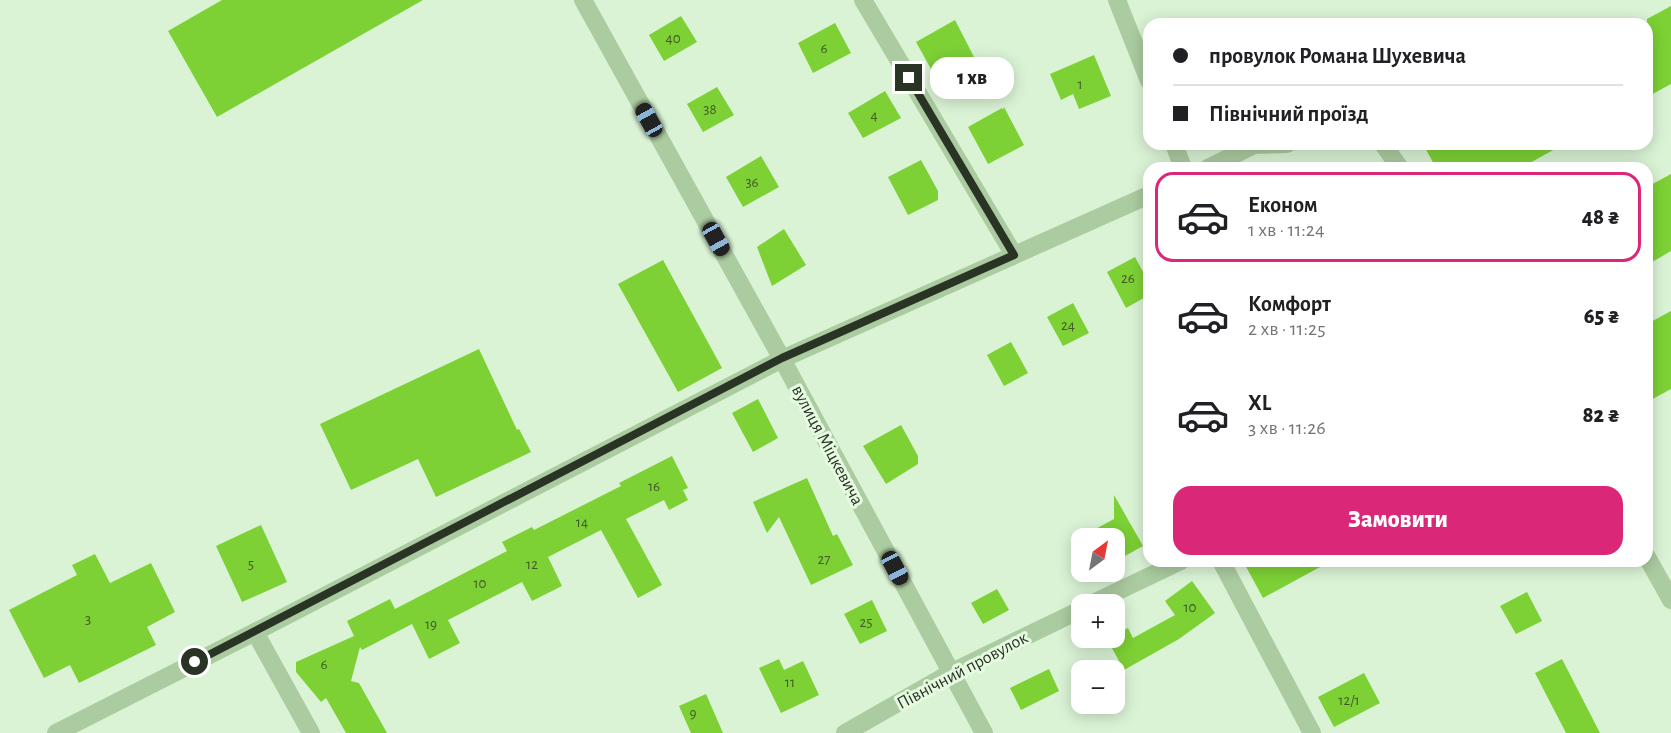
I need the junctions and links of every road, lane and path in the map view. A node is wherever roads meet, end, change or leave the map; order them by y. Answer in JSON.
{"nodes":[{"id":1,"x":583,"y":0,"type":"edge"},
{"id":2,"x":863,"y":0,"type":"edge"},
{"id":3,"x":1117,"y":0,"type":"edge"},
{"id":4,"x":1143,"y":66,"type":"edge"},
{"id":5,"x":1244,"y":150,"type":"edge"},
{"id":6,"x":1220,"y":162,"type":"edge"},
{"id":7,"x":1143,"y":198,"type":"edge"},
{"id":8,"x":1014,"y":255,"type":"junction"},
{"id":9,"x":782,"y":358,"type":"junction"},
{"id":10,"x":1168,"y":567,"type":"edge"},
{"id":11,"x":1224,"y":567,"type":"edge"},
{"id":12,"x":1653,"y":567,"type":"edge"},
{"id":13,"x":1112,"y":594,"type":"edge"},
{"id":14,"x":1671,"y":600,"type":"edge"},
{"id":15,"x":1071,"y":614,"type":"edge"},
{"id":16,"x":255,"y":632,"type":"junction"},
{"id":17,"x":952,"y":672,"type":"junction"},
{"id":18,"x":56,"y":733,"type":"edge"},
{"id":19,"x":311,"y":733,"type":"edge"},
{"id":20,"x":845,"y":733,"type":"edge"},
{"id":21,"x":984,"y":733,"type":"edge"},
{"id":22,"x":1312,"y":733,"type":"edge"}],
"edges":[{"from":1,"to":9,"type":"street","name":"вулиця Міцкевича"},
{"from":2,"to":8,"type":"street"},
{"from":3,"to":4,"type":"street"},
{"from":5,"to":6,"type":"street"},
{"from":7,"to":8,"type":"street"},
{"from":8,"to":9,"type":"street"},
{"from":9,"to":16,"type":"street"},
{"from":9,"to":17,"type":"street","name":"вулиця Міцкевича"},
{"from":10,"to":13,"type":"street"},
{"from":11,"to":22,"type":"street"},
{"from":12,"to":14,"type":"street"},
{"from":15,"to":17,"type":"street","name":"Північний провулок"},
{"from":16,"to":18,"type":"street"},
{"from":16,"to":19,"type":"street"},
{"from":17,"to":20,"type":"street","name":"Північний провулок"},
{"from":17,"to":21,"type":"street","name":"вулиця Міцкевича"}]}
